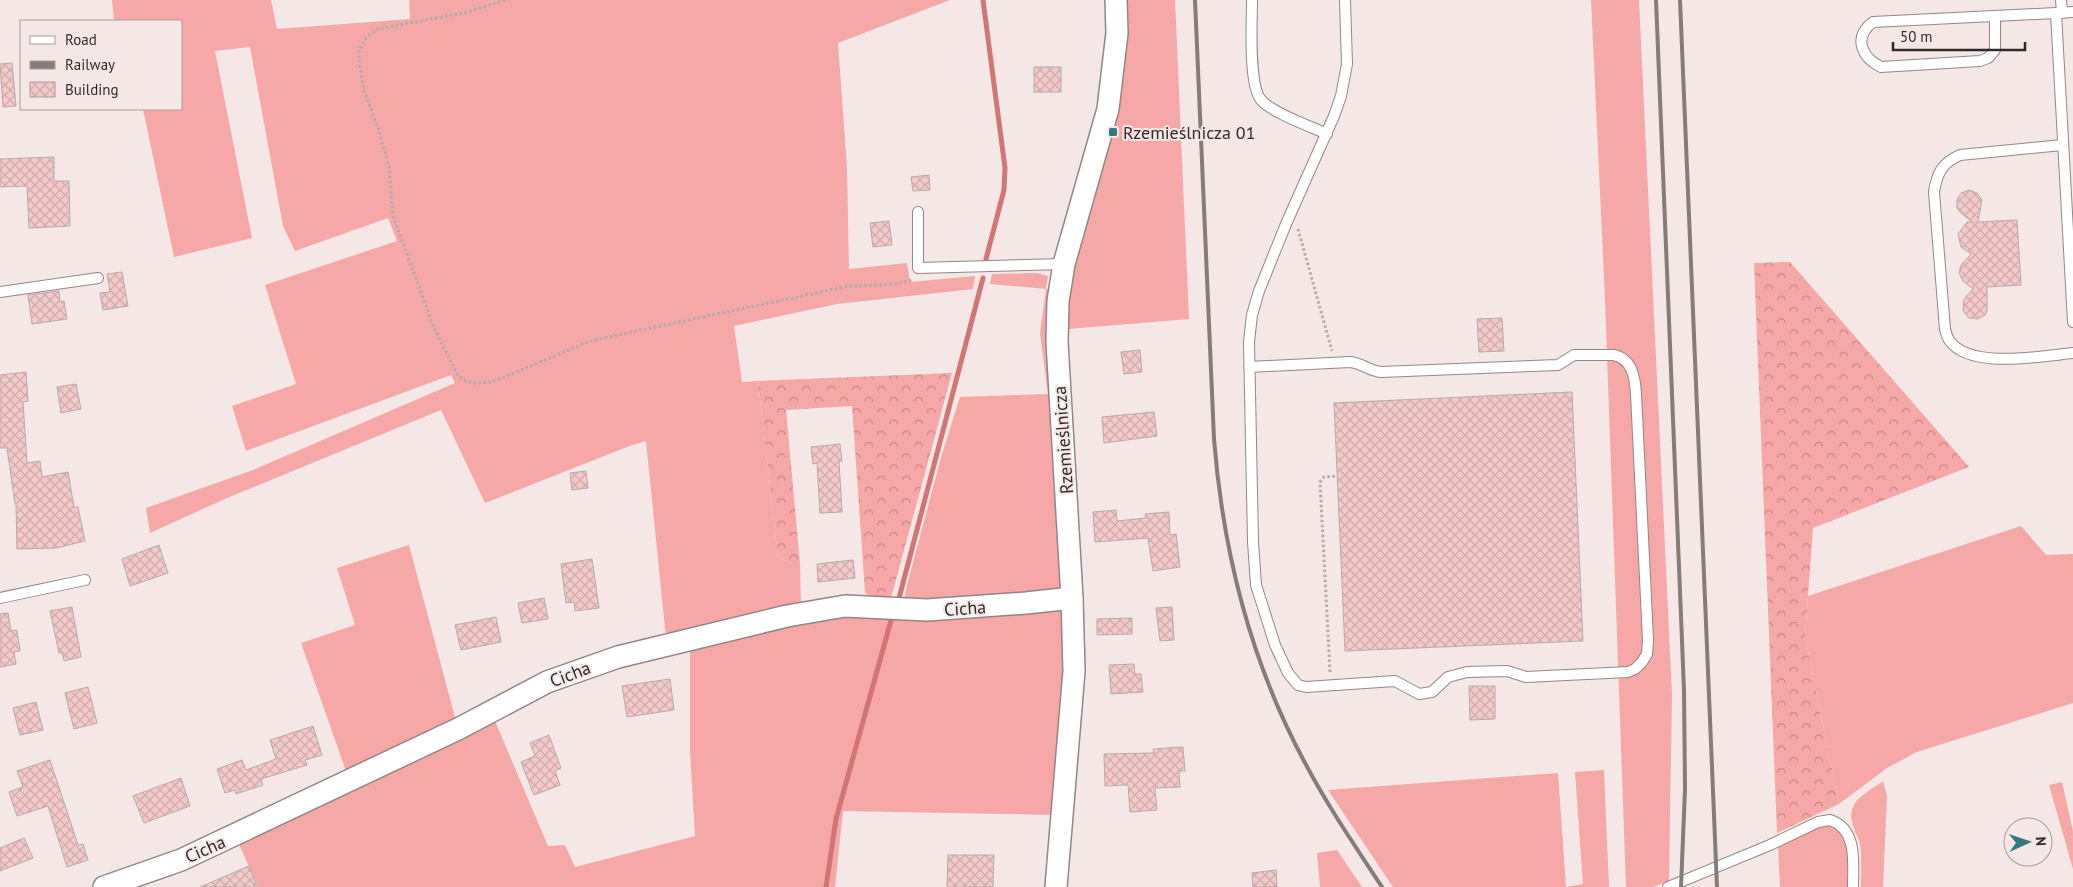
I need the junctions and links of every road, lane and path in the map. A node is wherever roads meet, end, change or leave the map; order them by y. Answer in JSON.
{"nodes":[{"id":1,"x":505,"y":0,"type":"edge"},
{"id":2,"x":1116,"y":0,"type":"edge"},
{"id":3,"x":1252,"y":0,"type":"edge"},
{"id":4,"x":1345,"y":0,"type":"edge"},
{"id":5,"x":2062,"y":0,"type":"edge"},
{"id":6,"x":2064,"y":13,"type":"edge"},
{"id":7,"x":1995,"y":16,"type":"junction"},
{"id":8,"x":1327,"y":134,"type":"junction"},
{"id":9,"x":2062,"y":145,"type":"junction"},
{"id":10,"x":1293,"y":209,"type":"junction"},
{"id":11,"x":918,"y":212,"type":"dead end"},
{"id":12,"x":1064,"y":264,"type":"junction"},
{"id":13,"x":927,"y":268,"type":"junction"},
{"id":14,"x":2072,"y":275,"type":"edge"},
{"id":15,"x":98,"y":278,"type":"dead end"},
{"id":16,"x":0,"y":292,"type":"edge"},
{"id":17,"x":2073,"y":319,"type":"edge"},
{"id":18,"x":2073,"y":322,"type":"edge"},
{"id":19,"x":2073,"y":353,"type":"edge"},
{"id":20,"x":1336,"y":362,"type":"junction"},
{"id":21,"x":1249,"y":367,"type":"junction"},
{"id":22,"x":1337,"y":476,"type":"dead end"},
{"id":23,"x":85,"y":580,"type":"dead end"},
{"id":24,"x":0,"y":598,"type":"edge"},
{"id":25,"x":1072,"y":598,"type":"junction"},
{"id":26,"x":1331,"y":685,"type":"junction"},
{"id":27,"x":104,"y":887,"type":"edge"},
{"id":28,"x":1056,"y":887,"type":"edge"},
{"id":29,"x":1668,"y":887,"type":"edge"},
{"id":30,"x":1853,"y":887,"type":"edge"}],
"edges":[{"from":1,"to":13,"type":"path"},
{"from":2,"to":12,"type":"street","name":"Rzemieślnicza"},
{"from":3,"to":8,"type":"lane"},
{"from":4,"to":8,"type":"lane"},
{"from":5,"to":6,"type":"lane"},
{"from":6,"to":7,"type":"lane"},
{"from":6,"to":9,"type":"lane"},
{"from":7,"to":7,"type":"lane"},
{"from":8,"to":10,"type":"lane"},
{"from":9,"to":14,"type":"lane"},
{"from":9,"to":19,"type":"lane"},
{"from":10,"to":20,"type":"path"},
{"from":10,"to":21,"type":"lane"},
{"from":11,"to":13,"type":"lane"},
{"from":12,"to":13,"type":"lane"},
{"from":12,"to":25,"type":"street","name":"Rzemieślnicza"},
{"from":14,"to":17,"type":"lane"},
{"from":15,"to":16,"type":"lane"},
{"from":17,"to":18,"type":"lane"},
{"from":20,"to":21,"type":"lane"},
{"from":20,"to":26,"type":"lane"},
{"from":21,"to":26,"type":"lane"},
{"from":22,"to":26,"type":"path"},
{"from":23,"to":24,"type":"lane"},
{"from":25,"to":27,"type":"street","name":"Cicha"},
{"from":25,"to":28,"type":"street","name":"Rzemieślnicza"},
{"from":29,"to":30,"type":"lane"}]}
